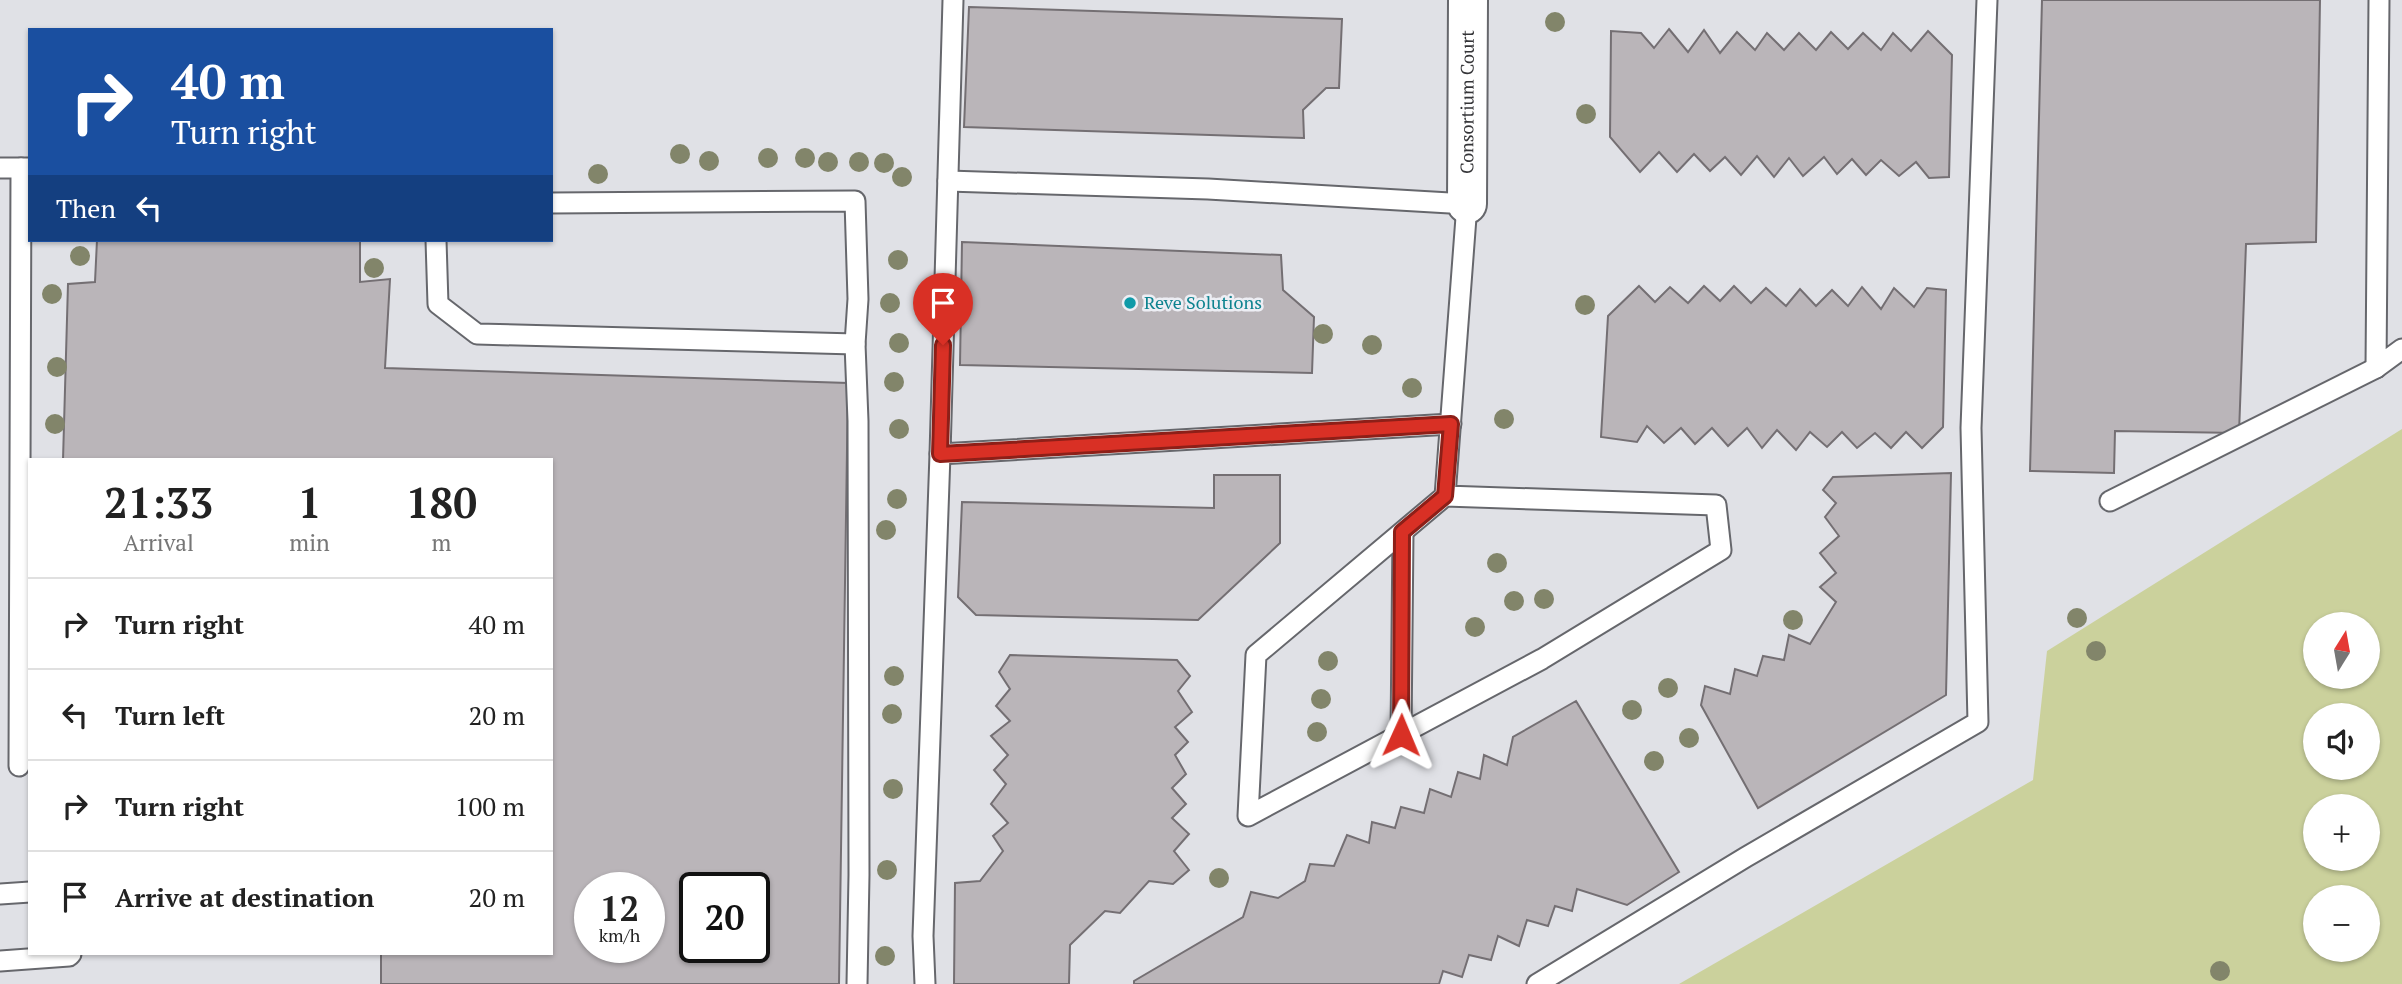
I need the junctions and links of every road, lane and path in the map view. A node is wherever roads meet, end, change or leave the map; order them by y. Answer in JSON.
{"nodes":[{"id":1,"x":953,"y":0,"type":"edge"},
{"id":2,"x":1468,"y":0,"type":"edge"},
{"id":3,"x":1987,"y":0,"type":"edge"},
{"id":4,"x":2379,"y":0,"type":"edge"},
{"id":5,"x":0,"y":168,"type":"edge"},
{"id":6,"x":25,"y":168,"type":"edge"},
{"id":7,"x":948,"y":181,"type":"junction"},
{"id":8,"x":553,"y":203,"type":"edge"},
{"id":9,"x":1467,"y":204,"type":"junction"},
{"id":10,"x":436,"y":242,"type":"edge"},
{"id":11,"x":855,"y":344,"type":"junction"},
{"id":12,"x":2402,"y":349,"type":"edge"},
{"id":13,"x":2376,"y":368,"type":"junction"},
{"id":14,"x":1451,"y":424,"type":"junction"},
{"id":15,"x":940,"y":454,"type":"junction"},
{"id":16,"x":1445,"y":496,"type":"junction"},
{"id":17,"x":2110,"y":501,"type":"dead end"},
{"id":18,"x":1402,"y":532,"type":"junction"},
{"id":19,"x":1401,"y":735,"type":"junction"},
{"id":20,"x":19,"y":766,"type":"dead end"},
{"id":21,"x":28,"y":892,"type":"edge"},
{"id":22,"x":0,"y":894,"type":"edge"},
{"id":23,"x":70,"y":955,"type":"edge"},
{"id":24,"x":0,"y":961,"type":"edge"},
{"id":25,"x":857,"y":984,"type":"edge"},
{"id":26,"x":925,"y":984,"type":"edge"},
{"id":27,"x":1537,"y":984,"type":"edge"}],
"edges":[{"from":1,"to":7,"type":"lane"},
{"from":2,"to":9,"type":"street","name":"Consortium Court"},
{"from":3,"to":27,"type":"lane"},
{"from":4,"to":13,"type":"lane"},
{"from":5,"to":6,"type":"lane"},
{"from":6,"to":20,"type":"lane"},
{"from":7,"to":9,"type":"lane"},
{"from":7,"to":15,"type":"lane"},
{"from":8,"to":11,"type":"lane"},
{"from":9,"to":14,"type":"lane"},
{"from":10,"to":11,"type":"lane"},
{"from":11,"to":25,"type":"lane"},
{"from":12,"to":13,"type":"lane"},
{"from":13,"to":17,"type":"lane"},
{"from":14,"to":15,"type":"lane"},
{"from":14,"to":16,"type":"lane"},
{"from":15,"to":26,"type":"lane"},
{"from":16,"to":18,"type":"lane"},
{"from":16,"to":19,"type":"lane"},
{"from":18,"to":19,"type":"lane"},
{"from":18,"to":19,"type":"lane"},
{"from":21,"to":22,"type":"lane"},
{"from":23,"to":24,"type":"lane"}]}
